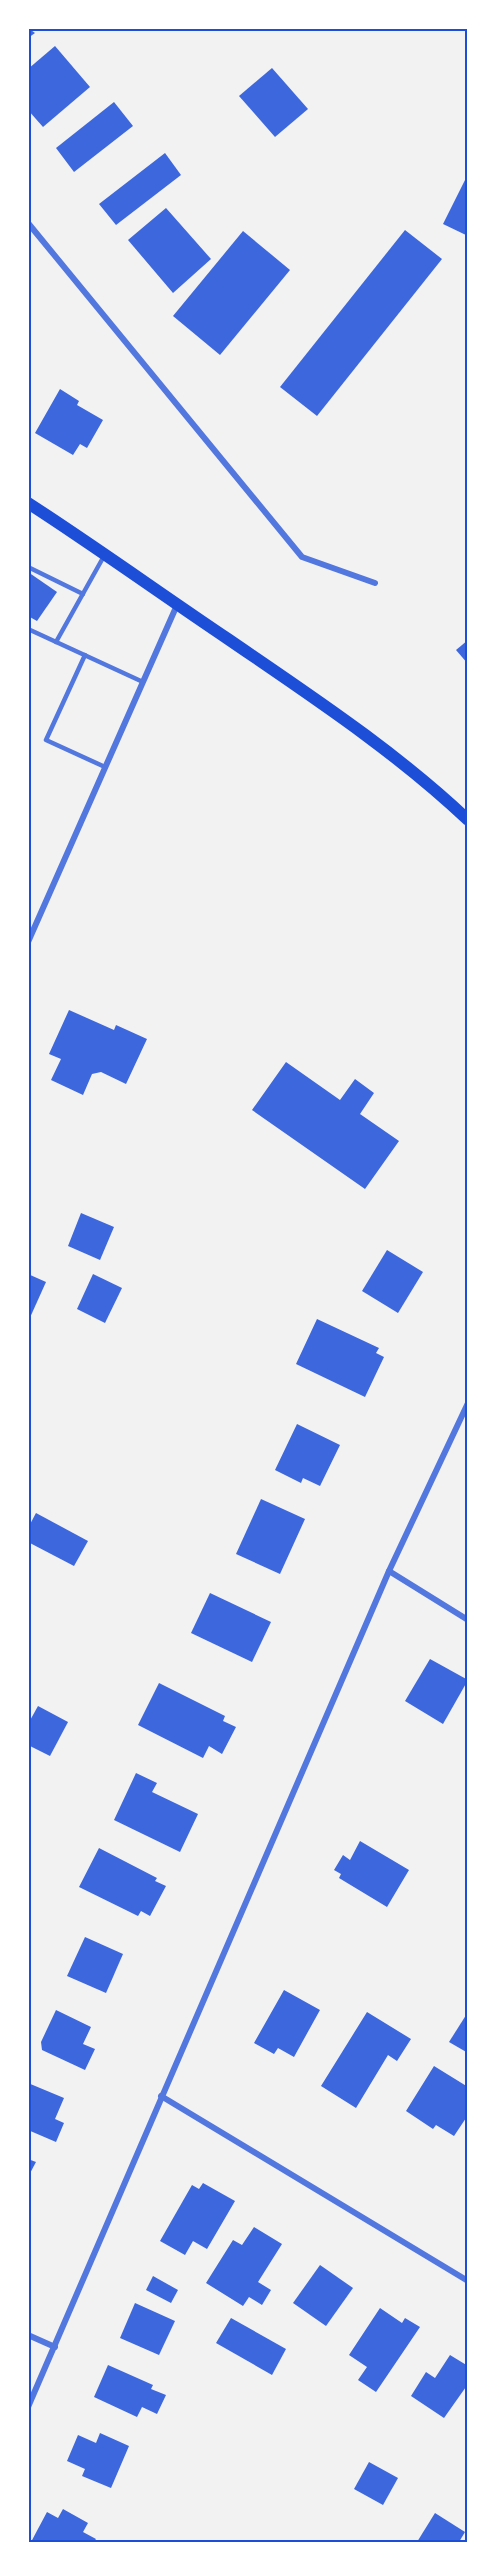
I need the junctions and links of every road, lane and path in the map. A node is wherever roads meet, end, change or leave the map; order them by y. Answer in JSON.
{"nodes":[{"id":1,"x":28,"y":223,"type":"edge"},
{"id":2,"x":28,"y":504,"type":"edge"},
{"id":3,"x":105,"y":553,"type":"junction"},
{"id":4,"x":28,"y":567,"type":"edge"},
{"id":5,"x":375,"y":583,"type":"dead end"},
{"id":6,"x":82,"y":594,"type":"junction"},
{"id":7,"x":177,"y":605,"type":"junction"},
{"id":8,"x":28,"y":629,"type":"edge"},
{"id":9,"x":56,"y":642,"type":"junction"},
{"id":10,"x":85,"y":655,"type":"junction"},
{"id":11,"x":143,"y":682,"type":"junction"},
{"id":12,"x":105,"y":767,"type":"junction"},
{"id":13,"x":468,"y":820,"type":"edge"},
{"id":14,"x":28,"y":942,"type":"edge"},
{"id":15,"x":468,"y":1403,"type":"edge"},
{"id":16,"x":389,"y":1571,"type":"junction"},
{"id":17,"x":468,"y":1620,"type":"edge"},
{"id":18,"x":161,"y":2096,"type":"junction"},
{"id":19,"x":468,"y":2282,"type":"edge"},
{"id":20,"x":28,"y":2335,"type":"edge"},
{"id":21,"x":55,"y":2347,"type":"junction"},
{"id":22,"x":28,"y":2407,"type":"edge"}],
"edges":[{"from":1,"to":5,"type":"street"},
{"from":2,"to":3,"type":"main road"},
{"from":3,"to":6,"type":"lane"},
{"from":3,"to":7,"type":"main road"},
{"from":4,"to":6,"type":"lane"},
{"from":6,"to":9,"type":"lane"},
{"from":7,"to":11,"type":"street"},
{"from":7,"to":13,"type":"main road"},
{"from":8,"to":9,"type":"lane"},
{"from":9,"to":10,"type":"lane"},
{"from":10,"to":11,"type":"lane"},
{"from":10,"to":12,"type":"lane"},
{"from":11,"to":12,"type":"street"},
{"from":12,"to":14,"type":"street"},
{"from":15,"to":16,"type":"street"},
{"from":16,"to":17,"type":"street"},
{"from":16,"to":18,"type":"street"},
{"from":18,"to":19,"type":"street"},
{"from":18,"to":21,"type":"street"},
{"from":20,"to":21,"type":"street"},
{"from":21,"to":22,"type":"street"}]}
